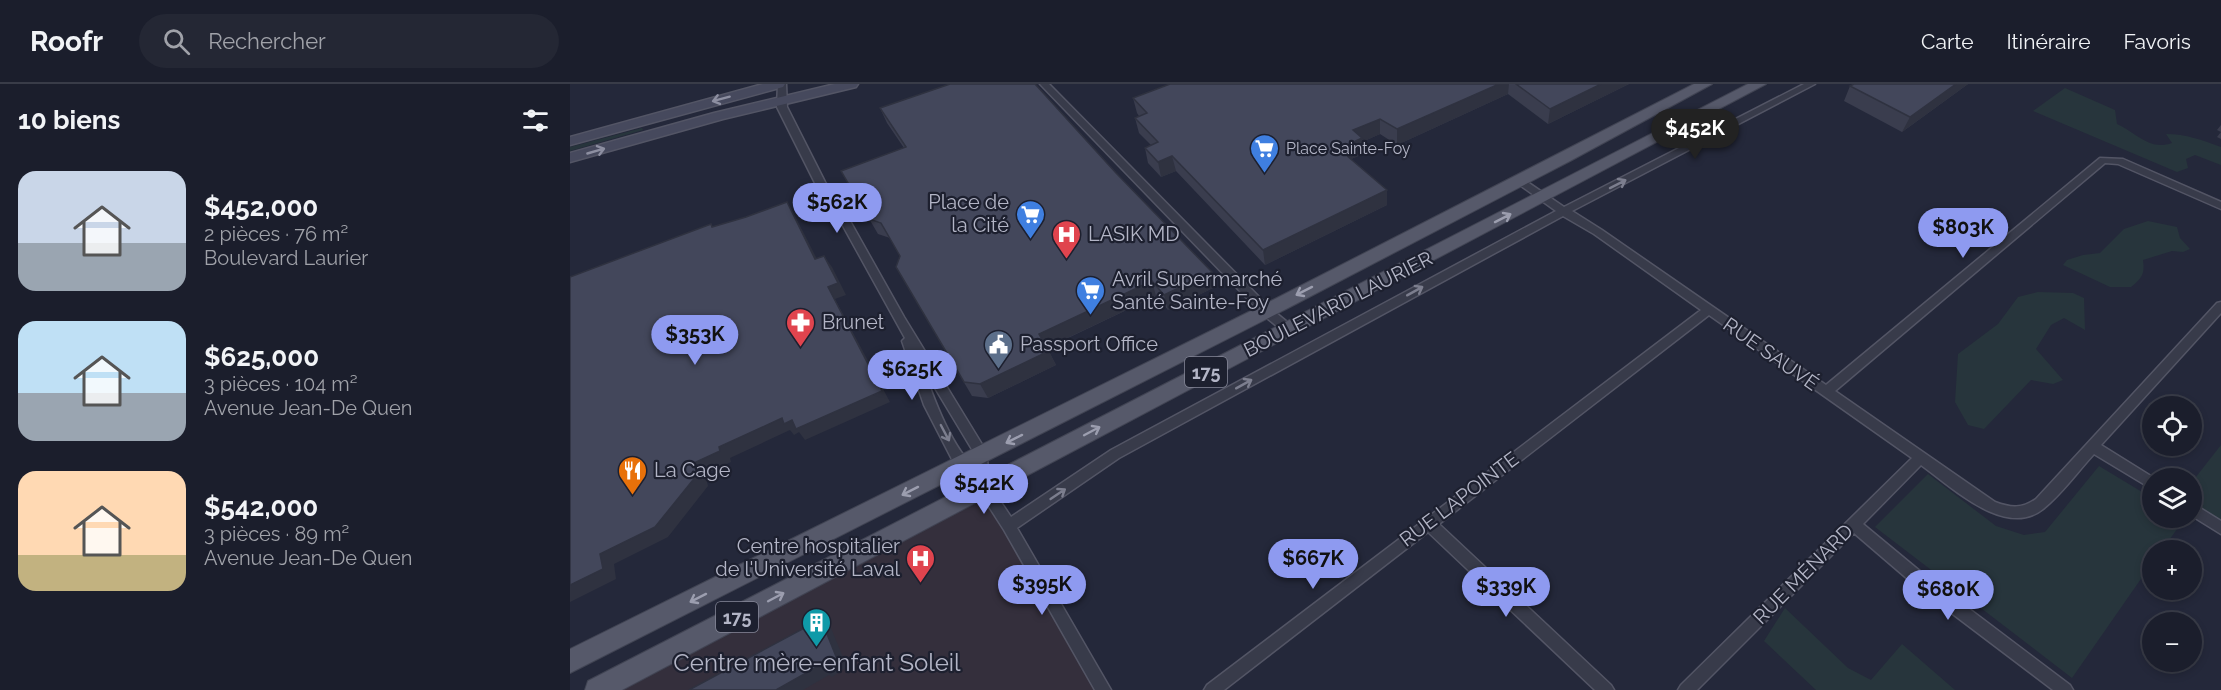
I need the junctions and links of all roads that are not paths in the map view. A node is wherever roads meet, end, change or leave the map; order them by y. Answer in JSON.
{"nodes":[{"id":1,"x":780,"y":84,"type":"edge"},
{"id":2,"x":851,"y":84,"type":"edge"},
{"id":3,"x":1044,"y":84,"type":"edge"},
{"id":4,"x":1705,"y":84,"type":"edge"},
{"id":5,"x":1759,"y":84,"type":"edge"},
{"id":6,"x":1811,"y":84,"type":"edge"},
{"id":7,"x":781,"y":100,"type":"junction"},
{"id":8,"x":570,"y":141,"type":"edge"},
{"id":9,"x":570,"y":158,"type":"edge"},
{"id":10,"x":1520,"y":181,"type":"junction"},
{"id":11,"x":1542,"y":198,"type":"junction"},
{"id":12,"x":2221,"y":207,"type":"edge"},
{"id":13,"x":1566,"y":211,"type":"junction"},
{"id":14,"x":2221,"y":306,"type":"edge"},
{"id":15,"x":1708,"y":310,"type":"junction"},
{"id":16,"x":1266,"y":311,"type":"junction"},
{"id":17,"x":900,"y":320,"type":"junction"},
{"id":18,"x":1288,"y":329,"type":"junction"},
{"id":19,"x":1827,"y":392,"type":"junction"},
{"id":20,"x":2092,"y":446,"type":"junction"},
{"id":21,"x":982,"y":455,"type":"junction"},
{"id":22,"x":1920,"y":458,"type":"junction"},
{"id":23,"x":962,"y":465,"type":"junction"},
{"id":24,"x":2142,"y":478,"type":"edge"},
{"id":25,"x":984,"y":487,"type":"junction"},
{"id":26,"x":2202,"y":516,"type":"edge"},
{"id":27,"x":1428,"y":524,"type":"junction"},
{"id":28,"x":1853,"y":524,"type":"junction"},
{"id":29,"x":1010,"y":526,"type":"junction"},
{"id":30,"x":2221,"y":528,"type":"edge"},
{"id":31,"x":570,"y":662,"type":"edge"},
{"id":32,"x":1218,"y":688,"type":"edge"},
{"id":33,"x":597,"y":690,"type":"edge"},
{"id":34,"x":1103,"y":690,"type":"edge"},
{"id":35,"x":1606,"y":690,"type":"edge"},
{"id":36,"x":1686,"y":690,"type":"edge"},
{"id":37,"x":2065,"y":690,"type":"edge"}],
"edges":[{"from":1,"to":7,"type":"street"},
{"from":1,"to":8,"type":"main road","one_way":true},
{"from":2,"to":7,"type":"main road"},
{"from":3,"to":16,"type":"street"},
{"from":4,"to":10,"type":"main road","name":"BOULEVARD LAURIER","number":"175"},
{"from":5,"to":11,"type":"main road","name":"BOULEVARD LAURIER","number":"175"},
{"from":13,"to":6,"type":"street","name":"BOULEVARD LAURIER","one_way":true},
{"from":9,"to":7,"type":"main road","one_way":true},
{"from":7,"to":17,"type":"street"},
{"from":10,"to":11,"type":"street","name":"RUE SAUVÉ"},
{"from":10,"to":16,"type":"main road","name":"BOULEVARD LAURIER","number":"175","one_way":true},
{"from":11,"to":13,"type":"street","name":"RUE SAUVÉ"},
{"from":18,"to":11,"type":"main road","name":"BOULEVARD LAURIER","number":"175","one_way":true},
{"from":12,"to":19,"type":"street"},
{"from":13,"to":15,"type":"street","name":"RUE SAUVÉ"},
{"from":29,"to":13,"type":"street","name":"BOULEVARD LAURIER","one_way":true},
{"from":14,"to":20,"type":"street"},
{"from":15,"to":19,"type":"street","name":"RUE SAUVÉ"},
{"from":15,"to":27,"type":"street","name":"RUE LAPOINTE"},
{"from":16,"to":18,"type":"street"},
{"from":16,"to":21,"type":"main road","name":"BOULEVARD LAURIER","number":"175","one_way":true},
{"from":17,"to":21,"type":"street"},
{"from":17,"to":23,"type":"street","one_way":true},
{"from":25,"to":18,"type":"main road","name":"BOULEVARD LAURIER","number":"175","one_way":true},
{"from":19,"to":22,"type":"street","name":"RUE SAUVÉ"},
{"from":20,"to":22,"type":"street","name":"RUE SAUVÉ"},
{"from":20,"to":24,"type":"street"},
{"from":21,"to":23,"type":"main road","name":"BOULEVARD LAURIER","number":"175"},
{"from":21,"to":25,"type":"street"},
{"from":22,"to":28,"type":"street","name":"RUE MÉNARD"},
{"from":23,"to":25,"type":"street"},
{"from":23,"to":31,"type":"main road","name":"BOULEVARD LAURIER","number":"175","one_way":true},
{"from":25,"to":29,"type":"street"},
{"from":33,"to":25,"type":"main road","name":"BOULEVARD LAURIER","number":"175","one_way":true},
{"from":26,"to":30,"type":"street"},
{"from":27,"to":32,"type":"street","name":"RUE LAPOINTE"},
{"from":27,"to":35,"type":"street"},
{"from":28,"to":36,"type":"street","name":"RUE MÉNARD"},
{"from":28,"to":37,"type":"street"},
{"from":29,"to":34,"type":"street"}]}
